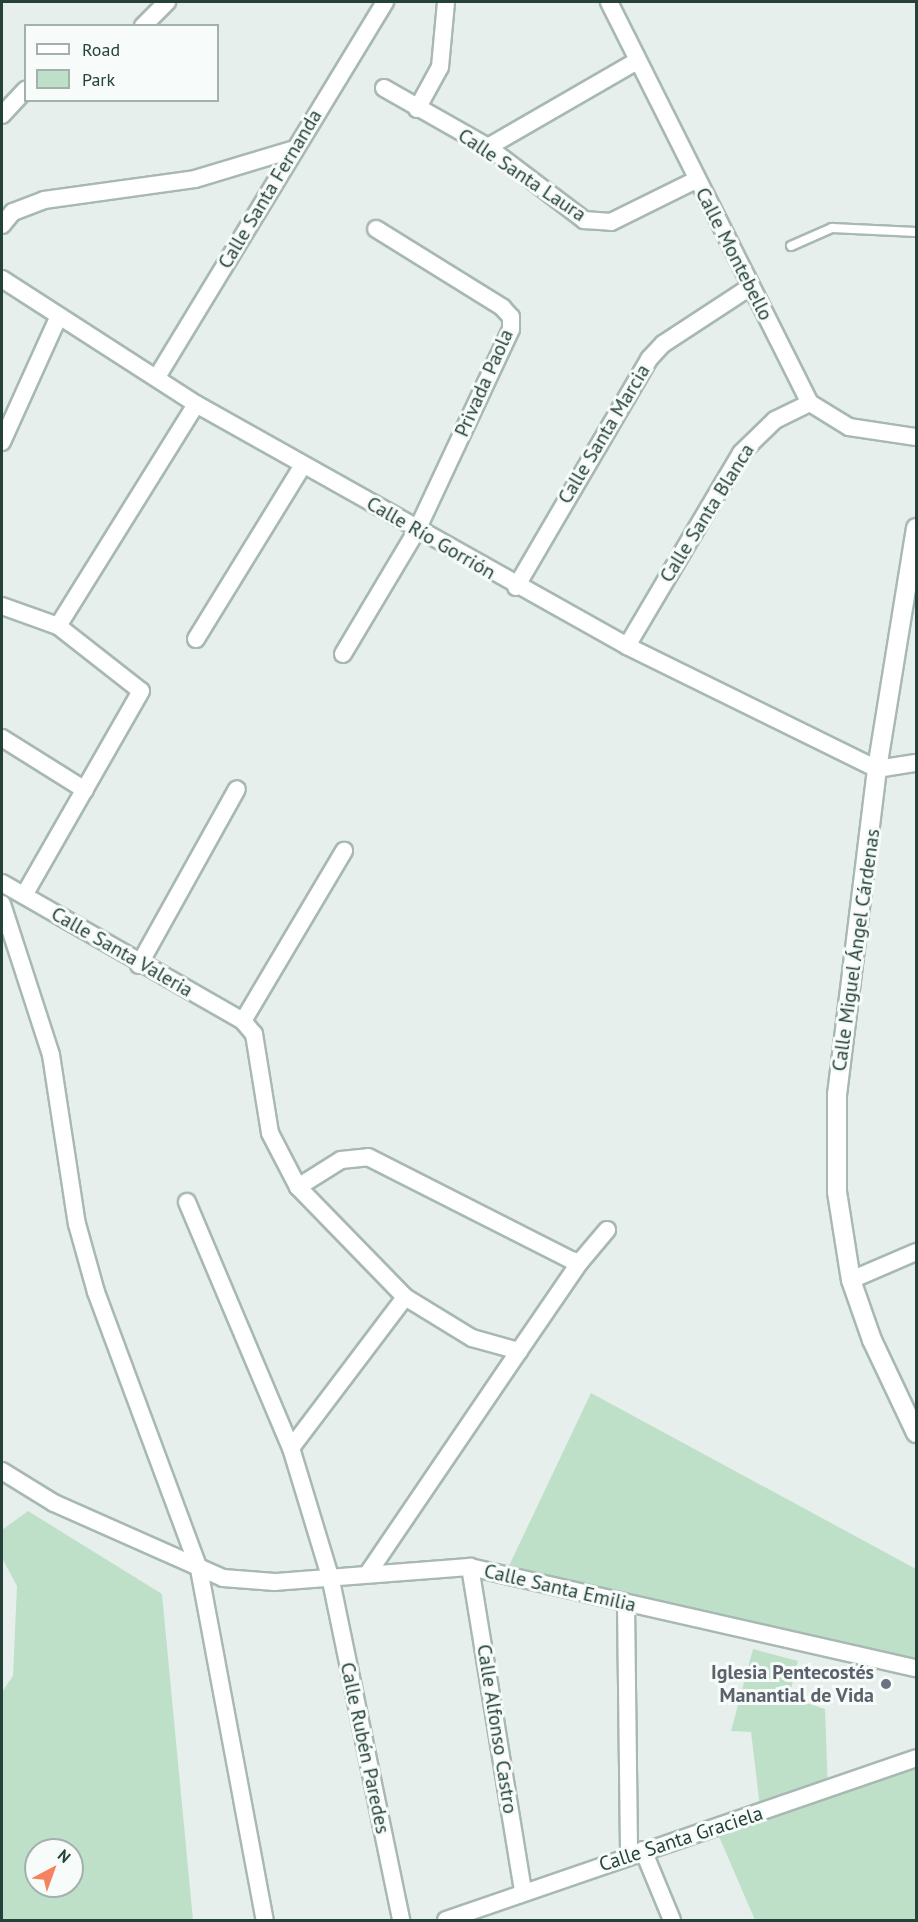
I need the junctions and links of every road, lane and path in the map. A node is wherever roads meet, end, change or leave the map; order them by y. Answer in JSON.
{"nodes":[{"id":1,"x":166,"y":2,"type":"edge"},
{"id":2,"x":385,"y":2,"type":"edge"},
{"id":3,"x":446,"y":2,"type":"edge"},
{"id":4,"x":609,"y":2,"type":"edge"},
{"id":5,"x":145,"y":24,"type":"edge"},
{"id":6,"x":635,"y":62,"type":"junction"},
{"id":7,"x":384,"y":88,"type":"dead end"},
{"id":8,"x":24,"y":91,"type":"edge"},
{"id":9,"x":417,"y":109,"type":"junction"},
{"id":10,"x":2,"y":115,"type":"edge"},
{"id":11,"x":488,"y":147,"type":"junction"},
{"id":12,"x":291,"y":150,"type":"junction"},
{"id":13,"x":696,"y":180,"type":"junction"},
{"id":14,"x":2,"y":225,"type":"edge"},
{"id":15,"x":376,"y":229,"type":"dead end"},
{"id":16,"x":916,"y":231,"type":"edge"},
{"id":17,"x":791,"y":246,"type":"dead end"},
{"id":18,"x":2,"y":279,"type":"edge"},
{"id":19,"x":750,"y":287,"type":"junction"},
{"id":20,"x":59,"y":316,"type":"junction"},
{"id":21,"x":157,"y":377,"type":"junction"},
{"id":22,"x":810,"y":403,"type":"junction"},
{"id":23,"x":196,"y":404,"type":"junction"},
{"id":24,"x":916,"y":437,"type":"edge"},
{"id":25,"x":2,"y":442,"type":"edge"},
{"id":26,"x":303,"y":465,"type":"junction"},
{"id":27,"x":916,"y":528,"type":"edge"},
{"id":28,"x":417,"y":530,"type":"junction"},
{"id":29,"x":516,"y":587,"type":"junction"},
{"id":30,"x":2,"y":606,"type":"edge"},
{"id":31,"x":58,"y":626,"type":"junction"},
{"id":32,"x":196,"y":639,"type":"dead end"},
{"id":33,"x":627,"y":646,"type":"junction"},
{"id":34,"x":343,"y":654,"type":"dead end"},
{"id":35,"x":2,"y":738,"type":"edge"},
{"id":36,"x":916,"y":763,"type":"edge"},
{"id":37,"x":877,"y":769,"type":"junction"},
{"id":38,"x":237,"y":789,"type":"dead end"},
{"id":39,"x":85,"y":790,"type":"junction"},
{"id":40,"x":344,"y":851,"type":"dead end"},
{"id":41,"x":2,"y":883,"type":"edge"},
{"id":42,"x":24,"y":895,"type":"junction"},
{"id":43,"x":2,"y":904,"type":"edge"},
{"id":44,"x":139,"y":965,"type":"junction"},
{"id":45,"x":243,"y":1021,"type":"junction"},
{"id":46,"x":298,"y":1187,"type":"junction"},
{"id":47,"x":187,"y":1202,"type":"dead end"},
{"id":48,"x":607,"y":1230,"type":"dead end"},
{"id":49,"x":916,"y":1252,"type":"edge"},
{"id":50,"x":580,"y":1262,"type":"junction"},
{"id":51,"x":852,"y":1280,"type":"junction"},
{"id":52,"x":405,"y":1297,"type":"junction"},
{"id":53,"x":519,"y":1351,"type":"junction"},
{"id":54,"x":916,"y":1433,"type":"edge"},
{"id":55,"x":291,"y":1448,"type":"junction"},
{"id":56,"x":2,"y":1471,"type":"edge"},
{"id":57,"x":470,"y":1567,"type":"junction"},
{"id":58,"x":199,"y":1569,"type":"junction"},
{"id":59,"x":368,"y":1573,"type":"junction"},
{"id":60,"x":330,"y":1576,"type":"junction"},
{"id":61,"x":626,"y":1604,"type":"junction"},
{"id":62,"x":916,"y":1668,"type":"edge"},
{"id":63,"x":916,"y":1758,"type":"edge"},
{"id":64,"x":636,"y":1852,"type":"junction"},
{"id":65,"x":523,"y":1891,"type":"junction"},
{"id":66,"x":265,"y":1920,"type":"edge"},
{"id":67,"x":401,"y":1920,"type":"edge"},
{"id":68,"x":446,"y":1920,"type":"edge"},
{"id":69,"x":672,"y":1920,"type":"edge"}],
"edges":[{"from":1,"to":5,"type":"street"},
{"from":2,"to":12,"type":"street","name":"Calle Santa Fernanda"},
{"from":3,"to":9,"type":"street"},
{"from":4,"to":6,"type":"street","name":"Calle Montebello"},
{"from":6,"to":11,"type":"street"},
{"from":6,"to":13,"type":"street","name":"Calle Montebello"},
{"from":7,"to":9,"type":"street","name":"Calle Santa Laura"},
{"from":8,"to":10,"type":"street"},
{"from":9,"to":11,"type":"street","name":"Calle Santa Laura"},
{"from":11,"to":13,"type":"street","name":"Calle Santa Laura"},
{"from":12,"to":14,"type":"street"},
{"from":12,"to":21,"type":"street","name":"Calle Santa Fernanda"},
{"from":13,"to":19,"type":"street","name":"Calle Montebello"},
{"from":15,"to":28,"type":"street","name":"Privada Paola"},
{"from":16,"to":17,"type":"lane"},
{"from":18,"to":20,"type":"street","name":"Calle Río Gorrión"},
{"from":19,"to":22,"type":"street","name":"Calle Montebello"},
{"from":19,"to":29,"type":"street","name":"Calle Santa Marcia"},
{"from":20,"to":21,"type":"street","name":"Calle Río Gorrión"},
{"from":20,"to":25,"type":"street"},
{"from":21,"to":23,"type":"street","name":"Calle Río Gorrión"},
{"from":22,"to":24,"type":"street"},
{"from":22,"to":33,"type":"street","name":"Calle Santa Blanca"},
{"from":23,"to":26,"type":"street","name":"Calle Río Gorrión"},
{"from":23,"to":31,"type":"street"},
{"from":26,"to":28,"type":"street","name":"Calle Río Gorrión"},
{"from":26,"to":32,"type":"street"},
{"from":27,"to":37,"type":"street","name":"Calle Miguel Ángel Cárdenas"},
{"from":28,"to":29,"type":"street","name":"Calle Río Gorrión"},
{"from":28,"to":34,"type":"street"},
{"from":29,"to":33,"type":"street","name":"Calle Río Gorrión"},
{"from":30,"to":31,"type":"street"},
{"from":31,"to":39,"type":"street"},
{"from":33,"to":37,"type":"street","name":"Calle Río Gorrión"},
{"from":35,"to":39,"type":"street"},
{"from":36,"to":37,"type":"street"},
{"from":37,"to":51,"type":"street","name":"Calle Miguel Ángel Cárdenas"},
{"from":38,"to":44,"type":"street"},
{"from":39,"to":42,"type":"street"},
{"from":40,"to":45,"type":"street"},
{"from":41,"to":42,"type":"street","name":"Calle Santa Valeria"},
{"from":42,"to":44,"type":"street","name":"Calle Santa Valeria"},
{"from":43,"to":58,"type":"street"},
{"from":44,"to":45,"type":"street","name":"Calle Santa Valeria"},
{"from":45,"to":46,"type":"street"},
{"from":46,"to":50,"type":"street"},
{"from":46,"to":52,"type":"street"},
{"from":47,"to":55,"type":"street","name":"Calle Rubén Paredes"},
{"from":48,"to":50,"type":"street"},
{"from":49,"to":51,"type":"street"},
{"from":50,"to":53,"type":"street"},
{"from":51,"to":54,"type":"street","name":"Calle Miguel Ángel Cárdenas"},
{"from":52,"to":53,"type":"street"},
{"from":52,"to":55,"type":"street"},
{"from":53,"to":59,"type":"street"},
{"from":55,"to":60,"type":"street","name":"Calle Rubén Paredes"},
{"from":56,"to":58,"type":"street","name":"Calle Santa Emilia"},
{"from":57,"to":59,"type":"street","name":"Calle Santa Emilia"},
{"from":57,"to":61,"type":"street","name":"Calle Santa Emilia"},
{"from":57,"to":65,"type":"street","name":"Calle Alfonso Castro"},
{"from":58,"to":60,"type":"street","name":"Calle Santa Emilia"},
{"from":58,"to":66,"type":"street"},
{"from":59,"to":60,"type":"street","name":"Calle Santa Emilia"},
{"from":60,"to":67,"type":"street","name":"Calle Rubén Paredes"},
{"from":61,"to":62,"type":"street","name":"Calle Santa Emilia"},
{"from":61,"to":64,"type":"street"},
{"from":63,"to":64,"type":"street","name":"Calle Santa Graciela"},
{"from":64,"to":65,"type":"street","name":"Calle Santa Graciela"},
{"from":64,"to":69,"type":"street"},
{"from":65,"to":68,"type":"street","name":"Calle Santa Graciela"}]}
